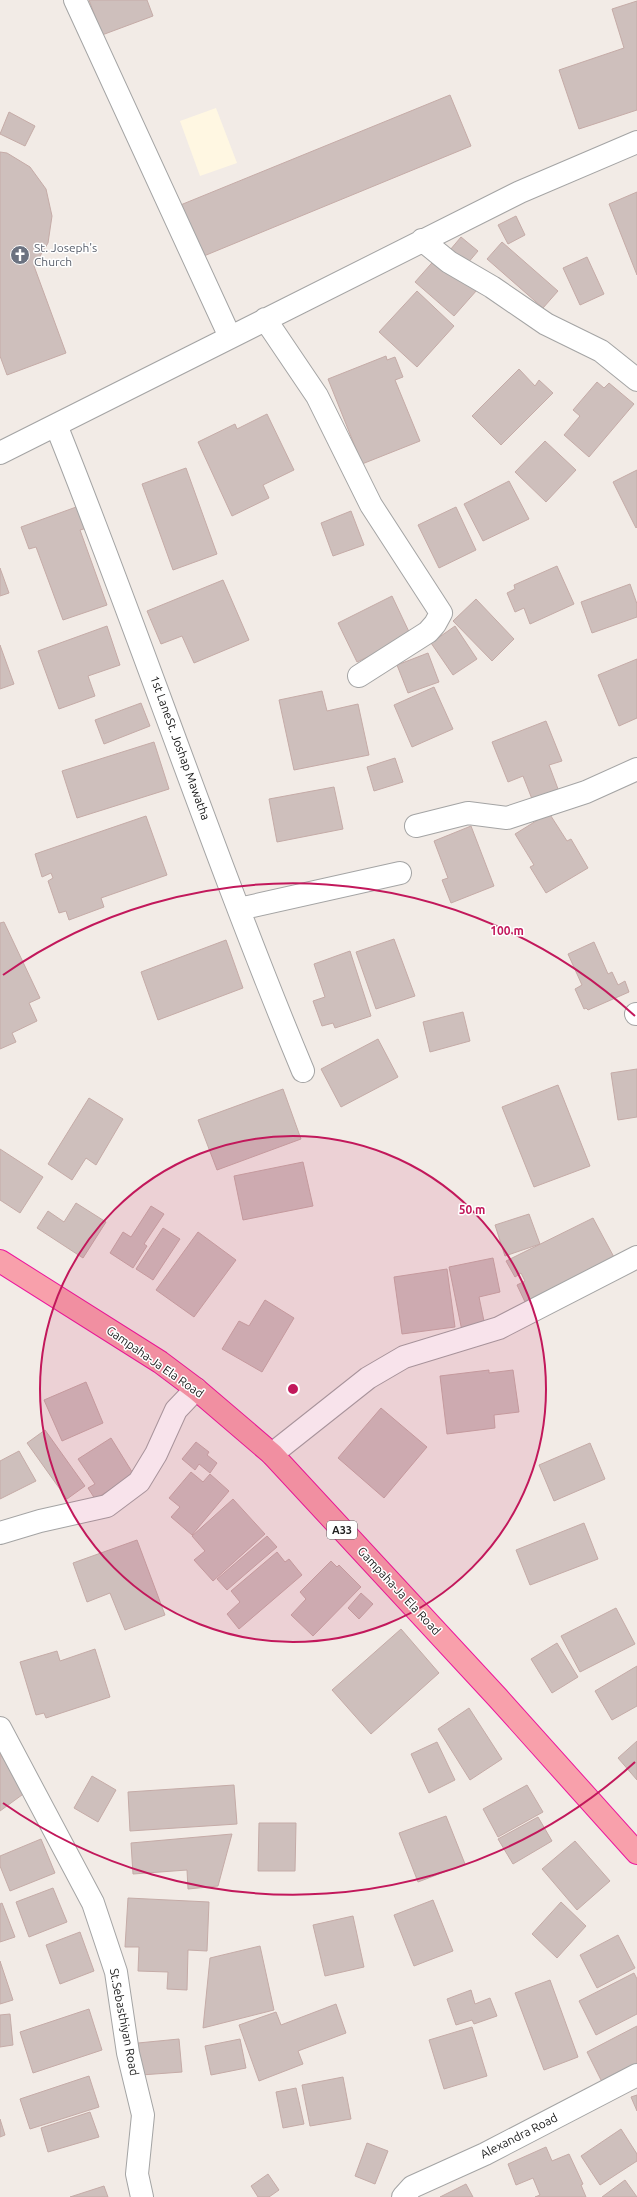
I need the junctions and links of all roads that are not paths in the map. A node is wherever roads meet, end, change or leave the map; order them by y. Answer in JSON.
{"nodes":[{"id":1,"x":75,"y":0,"type":"edge"},
{"id":2,"x":637,"y":142,"type":"edge"},
{"id":3,"x":422,"y":240,"type":"junction"},
{"id":4,"x":265,"y":319,"type":"junction"},
{"id":5,"x":230,"y":337,"type":"junction"},
{"id":6,"x":637,"y":380,"type":"edge"},
{"id":7,"x":56,"y":425,"type":"junction"},
{"id":8,"x":0,"y":453,"type":"edge"},
{"id":9,"x":359,"y":676,"type":"dead end"},
{"id":10,"x":637,"y":769,"type":"edge"},
{"id":11,"x":416,"y":826,"type":"dead end"},
{"id":12,"x":400,"y":873,"type":"dead end"},
{"id":13,"x":240,"y":909,"type":"junction"},
{"id":14,"x":303,"y":1071,"type":"dead end"},
{"id":15,"x":637,"y":1257,"type":"edge"},
{"id":16,"x":0,"y":1261,"type":"edge"},
{"id":17,"x":196,"y":1389,"type":"junction"},
{"id":18,"x":272,"y":1454,"type":"junction"},
{"id":19,"x":0,"y":1533,"type":"edge"},
{"id":20,"x":0,"y":1728,"type":"edge"},
{"id":21,"x":637,"y":1853,"type":"edge"},
{"id":22,"x":637,"y":2075,"type":"edge"},
{"id":23,"x":142,"y":2197,"type":"edge"},
{"id":24,"x":403,"y":2197,"type":"edge"}],
"edges":[{"from":1,"to":5,"type":"street"},
{"from":2,"to":3,"type":"street"},
{"from":3,"to":4,"type":"street"},
{"from":3,"to":6,"type":"street"},
{"from":4,"to":5,"type":"street"},
{"from":4,"to":9,"type":"street"},
{"from":5,"to":7,"type":"street"},
{"from":7,"to":8,"type":"street"},
{"from":7,"to":13,"type":"street","name":"1st LaneSt. Joshap Mawatha"},
{"from":10,"to":11,"type":"street"},
{"from":12,"to":13,"type":"street"},
{"from":13,"to":14,"type":"street","name":"1st LaneSt. Joshap Mawatha"},
{"from":15,"to":18,"type":"street"},
{"from":16,"to":17,"type":"highway","name":"Gampaha-Ja Ela Road","number":"A33"},
{"from":17,"to":18,"type":"highway","name":"Gampaha-Ja Ela Road","number":"A33"},
{"from":17,"to":19,"type":"street"},
{"from":18,"to":21,"type":"highway","name":"Gampaha-Ja Ela Road","number":"A33"},
{"from":20,"to":23,"type":"street","name":"St.Sebasthiyan Road"},
{"from":22,"to":24,"type":"street","name":"Alexandra Road"}]}
